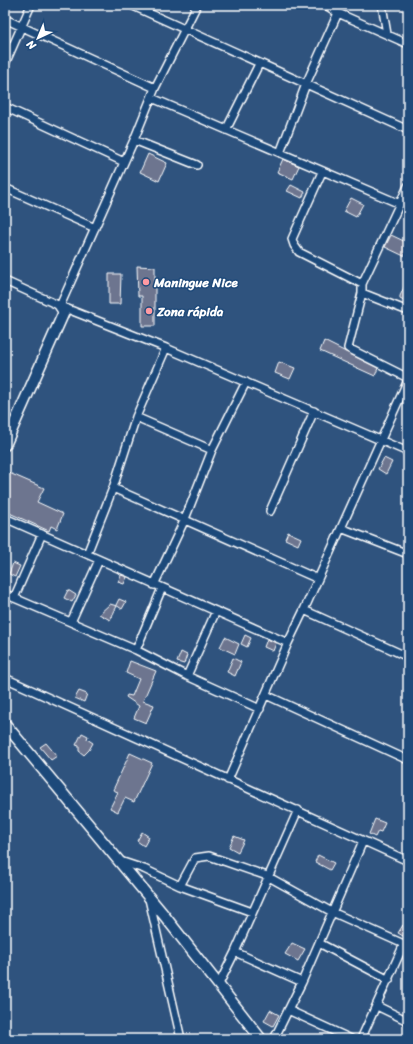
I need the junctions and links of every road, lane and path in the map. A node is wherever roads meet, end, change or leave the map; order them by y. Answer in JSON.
{"nodes":[{"id":1,"x":32,"y":5,"type":"edge"},
{"id":2,"x":131,"y":5,"type":"edge"},
{"id":3,"x":197,"y":5,"type":"edge"},
{"id":4,"x":326,"y":5,"type":"edge"},
{"id":5,"x":382,"y":5,"type":"edge"},
{"id":6,"x":338,"y":13,"type":"junction"},
{"id":7,"x":5,"y":18,"type":"edge"},
{"id":8,"x":22,"y":26,"type":"junction"},
{"id":9,"x":185,"y":30,"type":"junction"},
{"id":10,"x":387,"y":34,"type":"junction"},
{"id":11,"x":408,"y":44,"type":"edge"},
{"id":12,"x":5,"y":64,"type":"edge"},
{"id":13,"x":259,"y":64,"type":"junction"},
{"id":14,"x":306,"y":84,"type":"junction"},
{"id":15,"x":156,"y":88,"type":"junction"},
{"id":16,"x":152,"y":98,"type":"junction"},
{"id":17,"x":5,"y":107,"type":"edge"},
{"id":18,"x":226,"y":130,"type":"junction"},
{"id":19,"x":408,"y":130,"type":"edge"},
{"id":20,"x":134,"y":140,"type":"junction"},
{"id":21,"x":280,"y":153,"type":"junction"},
{"id":22,"x":124,"y":162,"type":"junction"},
{"id":23,"x":198,"y":165,"type":"dead end"},
{"id":24,"x":322,"y":172,"type":"junction"},
{"id":25,"x":408,"y":186,"type":"edge"},
{"id":26,"x":5,"y":188,"type":"edge"},
{"id":27,"x":400,"y":204,"type":"junction"},
{"id":28,"x":95,"y":228,"type":"junction"},
{"id":29,"x":5,"y":281,"type":"edge"},
{"id":30,"x":362,"y":284,"type":"junction"},
{"id":31,"x":362,"y":293,"type":"junction"},
{"id":32,"x":60,"y":306,"type":"junction"},
{"id":33,"x":408,"y":311,"type":"edge"},
{"id":34,"x":166,"y":348,"type":"junction"},
{"id":35,"x":408,"y":379,"type":"edge"},
{"id":36,"x":246,"y":382,"type":"junction"},
{"id":37,"x":314,"y":411,"type":"junction"},
{"id":38,"x":136,"y":417,"type":"junction"},
{"id":39,"x":380,"y":440,"type":"junction"},
{"id":40,"x":5,"y":445,"type":"edge"},
{"id":41,"x":212,"y":450,"type":"junction"},
{"id":42,"x":408,"y":452,"type":"edge"},
{"id":43,"x":113,"y":488,"type":"junction"},
{"id":44,"x":270,"y":511,"type":"dead end"},
{"id":45,"x":5,"y":518,"type":"edge"},
{"id":46,"x":185,"y":519,"type":"junction"},
{"id":47,"x":341,"y":528,"type":"junction"},
{"id":48,"x":42,"y":534,"type":"junction"},
{"id":49,"x":87,"y":554,"type":"junction"},
{"id":50,"x":408,"y":554,"type":"edge"},
{"id":51,"x":99,"y":560,"type":"junction"},
{"id":52,"x":318,"y":579,"type":"junction"},
{"id":53,"x":154,"y":585,"type":"junction"},
{"id":54,"x":162,"y":588,"type":"junction"},
{"id":55,"x":5,"y":594,"type":"edge"},
{"id":56,"x":14,"y":598,"type":"junction"},
{"id":57,"x":304,"y":610,"type":"junction"},
{"id":58,"x":216,"y":611,"type":"junction"},
{"id":59,"x":71,"y":622,"type":"junction"},
{"id":60,"x":288,"y":643,"type":"junction"},
{"id":61,"x":136,"y":650,"type":"junction"},
{"id":62,"x":408,"y":657,"type":"edge"},
{"id":63,"x":186,"y":676,"type":"junction"},
{"id":64,"x":5,"y":678,"type":"edge"},
{"id":65,"x":266,"y":695,"type":"junction"},
{"id":66,"x":260,"y":709,"type":"junction"},
{"id":67,"x":5,"y":724,"type":"edge"},
{"id":68,"x":408,"y":760,"type":"edge"},
{"id":69,"x":228,"y":780,"type":"junction"},
{"id":70,"x":298,"y":810,"type":"junction"},
{"id":71,"x":364,"y":840,"type":"junction"},
{"id":72,"x":120,"y":861,"type":"junction"},
{"id":73,"x":408,"y":861,"type":"edge"},
{"id":74,"x":267,"y":876,"type":"junction"},
{"id":75,"x":180,"y":886,"type":"junction"},
{"id":76,"x":149,"y":899,"type":"junction"},
{"id":77,"x":252,"y":912,"type":"junction"},
{"id":78,"x":332,"y":912,"type":"junction"},
{"id":79,"x":319,"y":943,"type":"junction"},
{"id":80,"x":406,"y":945,"type":"edge"},
{"id":81,"x":235,"y":952,"type":"junction"},
{"id":82,"x":389,"y":980,"type":"junction"},
{"id":83,"x":302,"y":982,"type":"junction"},
{"id":84,"x":219,"y":984,"type":"junction"},
{"id":85,"x":377,"y":1006,"type":"junction"},
{"id":86,"x":288,"y":1010,"type":"junction"},
{"id":87,"x":408,"y":1021,"type":"edge"},
{"id":88,"x":181,"y":1039,"type":"edge"},
{"id":89,"x":261,"y":1039,"type":"edge"},
{"id":90,"x":274,"y":1039,"type":"edge"},
{"id":91,"x":351,"y":1039,"type":"edge"},
{"id":92,"x":361,"y":1039,"type":"edge"}],
"edges":[{"from":1,"to":8,"type":"street"},
{"from":2,"to":9,"type":"street"},
{"from":3,"to":9,"type":"street"},
{"from":4,"to":6,"type":"street"},
{"from":5,"to":10,"type":"street"},
{"from":6,"to":10,"type":"street"},
{"from":6,"to":14,"type":"street"},
{"from":7,"to":8,"type":"street"},
{"from":8,"to":12,"type":"street"},
{"from":8,"to":15,"type":"street"},
{"from":9,"to":13,"type":"street"},
{"from":9,"to":15,"type":"street"},
{"from":10,"to":11,"type":"street"},
{"from":13,"to":14,"type":"street"},
{"from":13,"to":18,"type":"street"},
{"from":14,"to":19,"type":"street"},
{"from":14,"to":21,"type":"street"},
{"from":15,"to":16,"type":"street"},
{"from":16,"to":18,"type":"street"},
{"from":16,"to":20,"type":"street"},
{"from":17,"to":22,"type":"street"},
{"from":18,"to":21,"type":"street"},
{"from":20,"to":22,"type":"street"},
{"from":20,"to":23,"type":"street"},
{"from":21,"to":24,"type":"street"},
{"from":22,"to":28,"type":"street"},
{"from":24,"to":27,"type":"street"},
{"from":24,"to":30,"type":"street"},
{"from":25,"to":27,"type":"street"},
{"from":26,"to":28,"type":"street"},
{"from":27,"to":30,"type":"street"},
{"from":28,"to":32,"type":"street"},
{"from":29,"to":32,"type":"street"},
{"from":30,"to":31,"type":"street"},
{"from":31,"to":33,"type":"street"},
{"from":31,"to":35,"type":"street"},
{"from":32,"to":34,"type":"street"},
{"from":32,"to":40,"type":"street"},
{"from":34,"to":36,"type":"street"},
{"from":34,"to":38,"type":"street"},
{"from":35,"to":39,"type":"street"},
{"from":36,"to":37,"type":"street"},
{"from":36,"to":41,"type":"street"},
{"from":37,"to":39,"type":"street"},
{"from":37,"to":44,"type":"street"},
{"from":38,"to":41,"type":"street"},
{"from":38,"to":43,"type":"street"},
{"from":39,"to":42,"type":"street"},
{"from":39,"to":47,"type":"street"},
{"from":41,"to":46,"type":"street"},
{"from":43,"to":46,"type":"street"},
{"from":43,"to":49,"type":"street"},
{"from":45,"to":48,"type":"street"},
{"from":46,"to":52,"type":"street"},
{"from":46,"to":53,"type":"street"},
{"from":47,"to":50,"type":"street"},
{"from":47,"to":52,"type":"street"},
{"from":48,"to":49,"type":"street"},
{"from":48,"to":56,"type":"street"},
{"from":49,"to":51,"type":"street"},
{"from":51,"to":53,"type":"street"},
{"from":51,"to":59,"type":"street"},
{"from":52,"to":57,"type":"street"},
{"from":53,"to":54,"type":"street"},
{"from":54,"to":58,"type":"street"},
{"from":54,"to":61,"type":"street"},
{"from":55,"to":56,"type":"street"},
{"from":56,"to":59,"type":"street"},
{"from":57,"to":60,"type":"street"},
{"from":57,"to":62,"type":"street"},
{"from":58,"to":60,"type":"street"},
{"from":58,"to":63,"type":"street"},
{"from":59,"to":61,"type":"street"},
{"from":60,"to":65,"type":"street"},
{"from":61,"to":63,"type":"street"},
{"from":63,"to":66,"type":"street"},
{"from":64,"to":69,"type":"street"},
{"from":65,"to":66,"type":"street"},
{"from":65,"to":68,"type":"street"},
{"from":66,"to":69,"type":"street"},
{"from":67,"to":72,"type":"street"},
{"from":69,"to":70,"type":"street"},
{"from":70,"to":71,"type":"street"},
{"from":70,"to":74,"type":"street"},
{"from":71,"to":73,"type":"street"},
{"from":71,"to":78,"type":"street"},
{"from":72,"to":75,"type":"street"},
{"from":72,"to":76,"type":"street"},
{"from":74,"to":75,"type":"street"},
{"from":74,"to":77,"type":"street"},
{"from":74,"to":78,"type":"street"},
{"from":75,"to":77,"type":"street"},
{"from":76,"to":84,"type":"street"},
{"from":76,"to":88,"type":"street"},
{"from":77,"to":81,"type":"street"},
{"from":78,"to":79,"type":"street"},
{"from":78,"to":80,"type":"street"},
{"from":79,"to":82,"type":"street"},
{"from":79,"to":83,"type":"street"},
{"from":80,"to":82,"type":"street"},
{"from":81,"to":83,"type":"street"},
{"from":81,"to":84,"type":"street"},
{"from":82,"to":85,"type":"street"},
{"from":83,"to":86,"type":"street"},
{"from":84,"to":89,"type":"street"},
{"from":85,"to":87,"type":"street"},
{"from":85,"to":92,"type":"street"},
{"from":86,"to":90,"type":"street"},
{"from":86,"to":91,"type":"street"}]}
